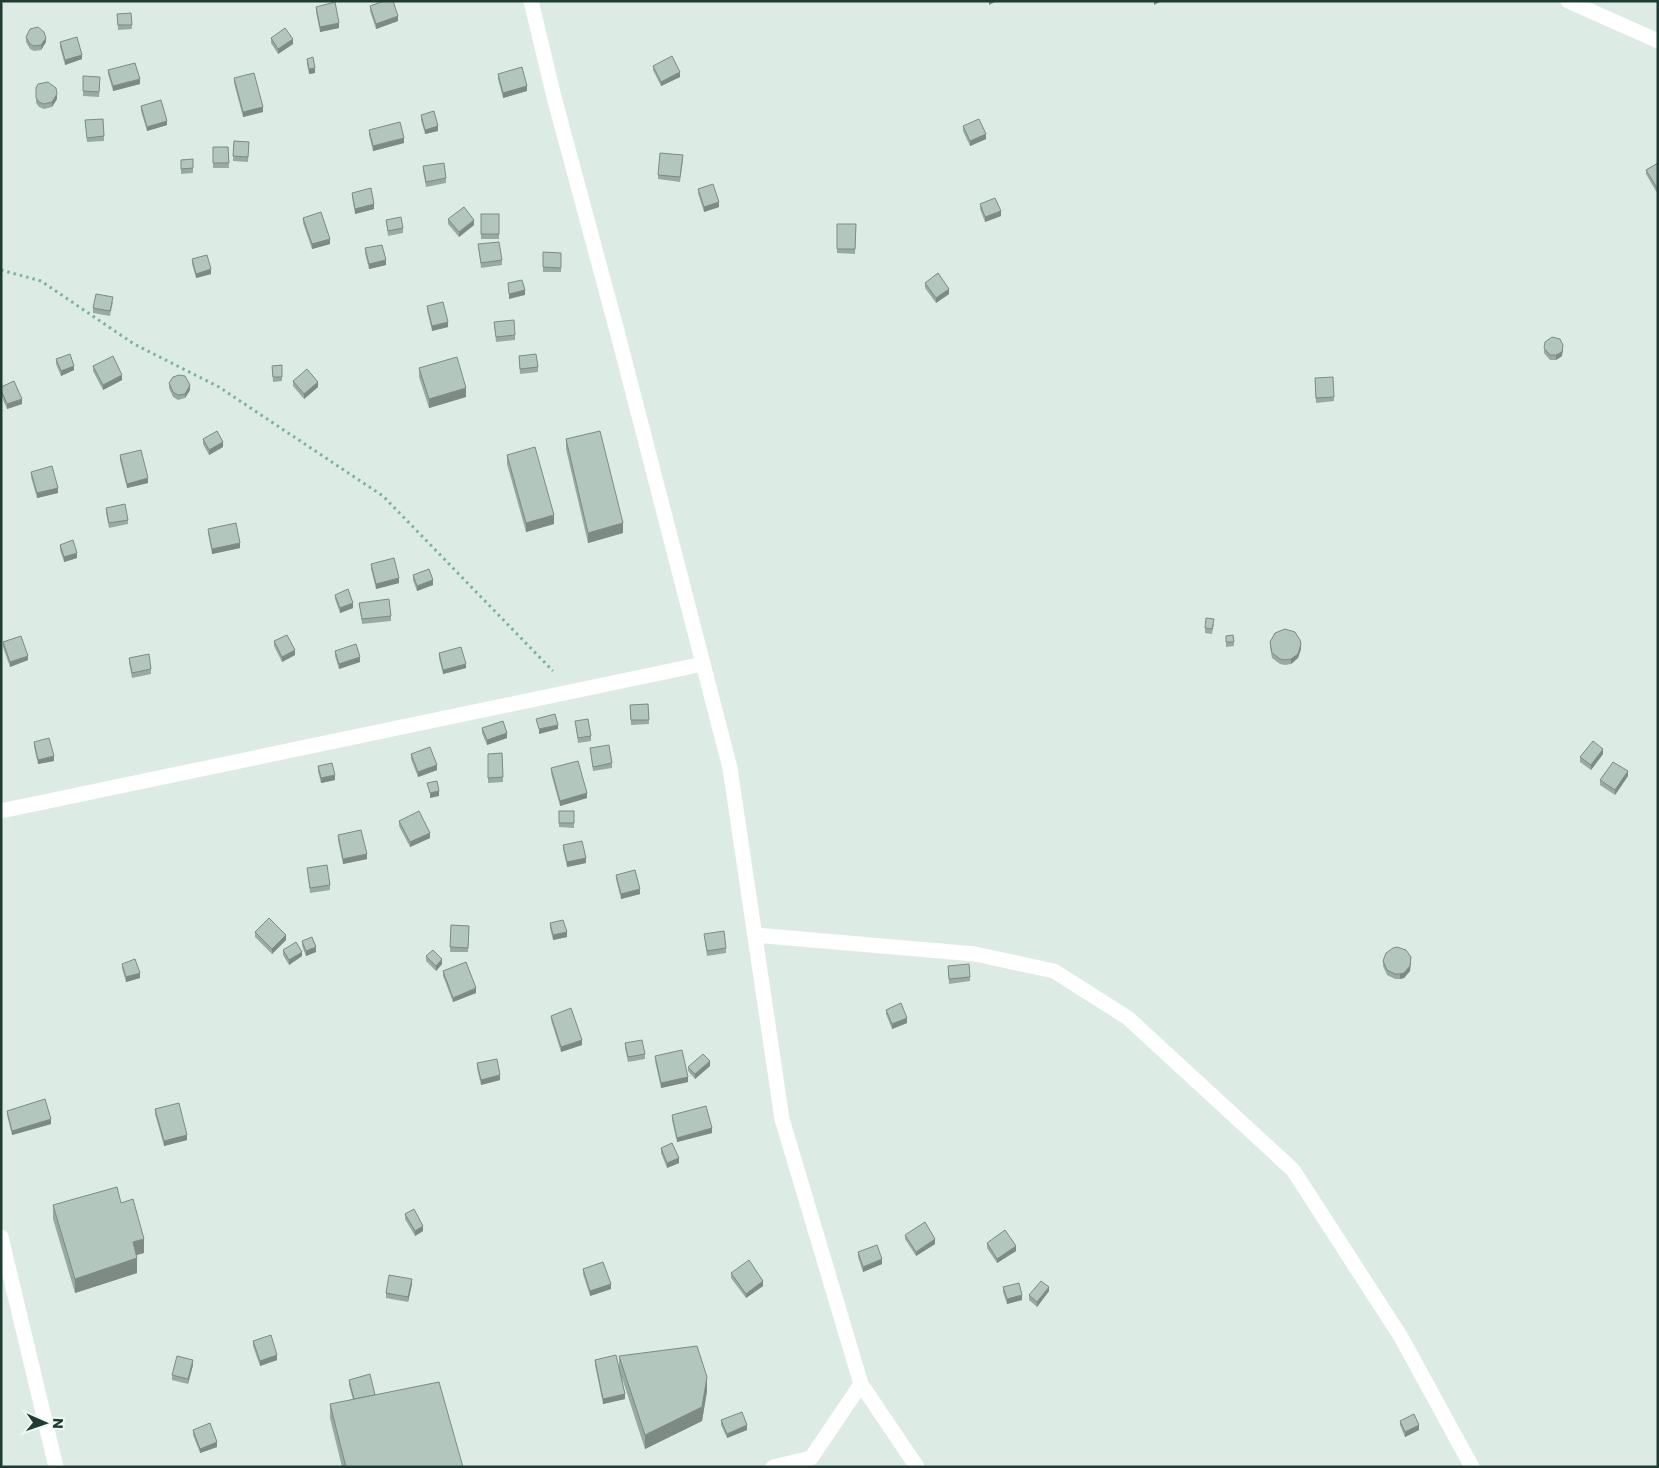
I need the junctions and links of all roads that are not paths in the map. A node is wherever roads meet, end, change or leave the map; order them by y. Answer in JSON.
{"nodes":[{"id":1,"x":531,"y":1,"type":"edge"},
{"id":2,"x":1568,"y":1,"type":"edge"},
{"id":3,"x":1658,"y":41,"type":"edge"},
{"id":4,"x":703,"y":664,"type":"junction"},
{"id":5,"x":1,"y":811,"type":"edge"},
{"id":6,"x":755,"y":935,"type":"junction"},
{"id":7,"x":1,"y":1237,"type":"edge"},
{"id":8,"x":862,"y":1384,"type":"junction"},
{"id":9,"x":56,"y":1467,"type":"edge"},
{"id":10,"x":773,"y":1467,"type":"edge"},
{"id":11,"x":917,"y":1467,"type":"edge"},
{"id":12,"x":1472,"y":1467,"type":"edge"}],
"edges":[{"from":1,"to":4,"type":"street"},
{"from":2,"to":3,"type":"street"},
{"from":4,"to":5,"type":"street"},
{"from":4,"to":6,"type":"street"},
{"from":6,"to":8,"type":"street"},
{"from":6,"to":12,"type":"street"},
{"from":7,"to":9,"type":"street"},
{"from":8,"to":10,"type":"street"},
{"from":8,"to":11,"type":"street"}]}
